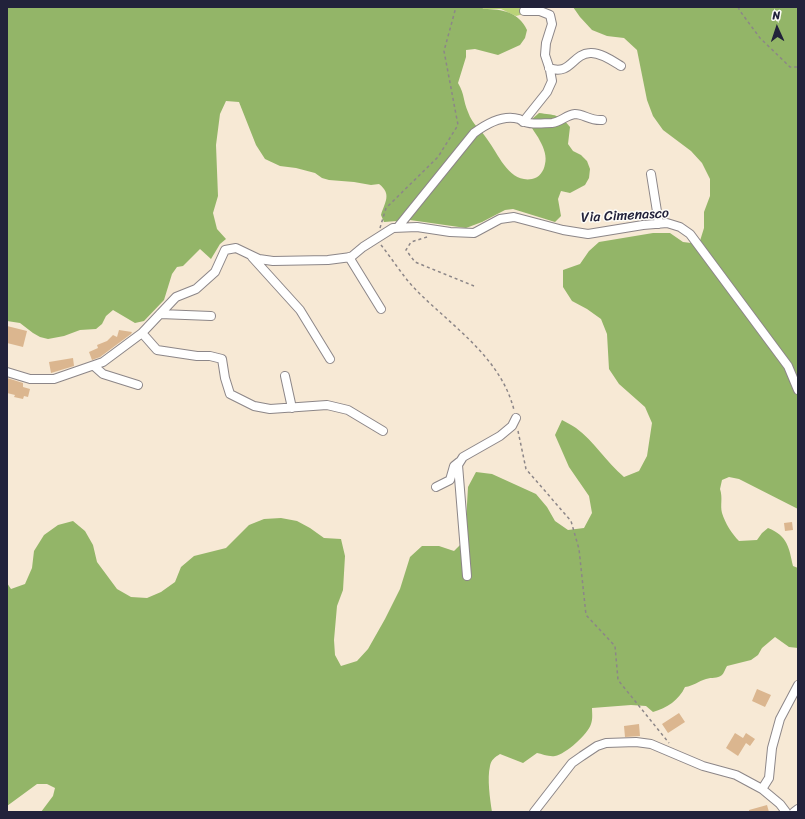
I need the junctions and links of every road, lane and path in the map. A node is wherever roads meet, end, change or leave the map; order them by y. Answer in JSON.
{"nodes":[{"id":1,"x":456,"y":7,"type":"edge"},
{"id":2,"x":738,"y":7,"type":"edge"},
{"id":3,"x":524,"y":11,"type":"dead end"},
{"id":4,"x":621,"y":66,"type":"dead end"},
{"id":5,"x":798,"y":67,"type":"edge"},
{"id":6,"x":549,"y":68,"type":"junction"},
{"id":7,"x":602,"y":120,"type":"dead end"},
{"id":8,"x":523,"y":122,"type":"junction"},
{"id":9,"x":651,"y":174,"type":"dead end"},
{"id":10,"x":659,"y":224,"type":"junction"},
{"id":11,"x":398,"y":228,"type":"junction"},
{"id":12,"x":444,"y":231,"type":"junction"},
{"id":13,"x":376,"y":239,"type":"junction"},
{"id":14,"x":252,"y":256,"type":"junction"},
{"id":15,"x":349,"y":257,"type":"junction"},
{"id":16,"x":474,"y":286,"type":"dead end"},
{"id":17,"x":381,"y":309,"type":"dead end"},
{"id":18,"x":160,"y":314,"type":"junction"},
{"id":19,"x":211,"y":316,"type":"dead end"},
{"id":20,"x":142,"y":333,"type":"junction"},
{"id":21,"x":330,"y":359,"type":"dead end"},
{"id":22,"x":94,"y":366,"type":"junction"},
{"id":23,"x":7,"y":372,"type":"edge"},
{"id":24,"x":285,"y":376,"type":"dead end"},
{"id":25,"x":138,"y":385,"type":"dead end"},
{"id":26,"x":798,"y":390,"type":"edge"},
{"id":27,"x":292,"y":408,"type":"junction"},
{"id":28,"x":516,"y":418,"type":"junction"},
{"id":29,"x":383,"y":431,"type":"dead end"},
{"id":30,"x":461,"y":460,"type":"junction"},
{"id":31,"x":436,"y":487,"type":"dead end"},
{"id":32,"x":467,"y":576,"type":"dead end"},
{"id":33,"x":798,"y":685,"type":"edge"},
{"id":34,"x":669,"y":744,"type":"dead end"},
{"id":35,"x":762,"y":789,"type":"junction"},
{"id":36,"x":798,"y":809,"type":"edge"},
{"id":37,"x":534,"y":812,"type":"edge"},
{"id":38,"x":786,"y":812,"type":"edge"},
{"id":39,"x":794,"y":812,"type":"edge"}],
"edges":[{"from":1,"to":13,"type":"path"},
{"from":2,"to":5,"type":"path"},
{"from":3,"to":6,"type":"street"},
{"from":4,"to":6,"type":"street"},
{"from":6,"to":8,"type":"street"},
{"from":7,"to":8,"type":"street"},
{"from":8,"to":11,"type":"street"},
{"from":9,"to":10,"type":"street"},
{"from":10,"to":12,"type":"street","name":"Via Cimenasco"},
{"from":10,"to":26,"type":"street","name":"Via Cimenasco"},
{"from":11,"to":12,"type":"street","name":"Via Cimenasco"},
{"from":11,"to":13,"type":"street","name":"Via Cimenasco"},
{"from":12,"to":16,"type":"path"},
{"from":13,"to":15,"type":"street","name":"Via Cimenasco"},
{"from":13,"to":28,"type":"path"},
{"from":14,"to":15,"type":"street","name":"Via Cimenasco"},
{"from":14,"to":18,"type":"street","name":"Via Cimenasco"},
{"from":14,"to":21,"type":"street"},
{"from":15,"to":17,"type":"street"},
{"from":18,"to":19,"type":"street"},
{"from":18,"to":20,"type":"street","name":"Via Cimenasco"},
{"from":20,"to":22,"type":"street","name":"Via Cimenasco"},
{"from":20,"to":27,"type":"street"},
{"from":22,"to":23,"type":"street","name":"Via Cimenasco"},
{"from":22,"to":25,"type":"street"},
{"from":24,"to":27,"type":"street"},
{"from":27,"to":29,"type":"street"},
{"from":28,"to":30,"type":"street"},
{"from":28,"to":34,"type":"path"},
{"from":30,"to":31,"type":"street"},
{"from":30,"to":32,"type":"street"},
{"from":33,"to":35,"type":"street"},
{"from":35,"to":37,"type":"street"},
{"from":35,"to":38,"type":"street"},
{"from":36,"to":39,"type":"street"}]}
